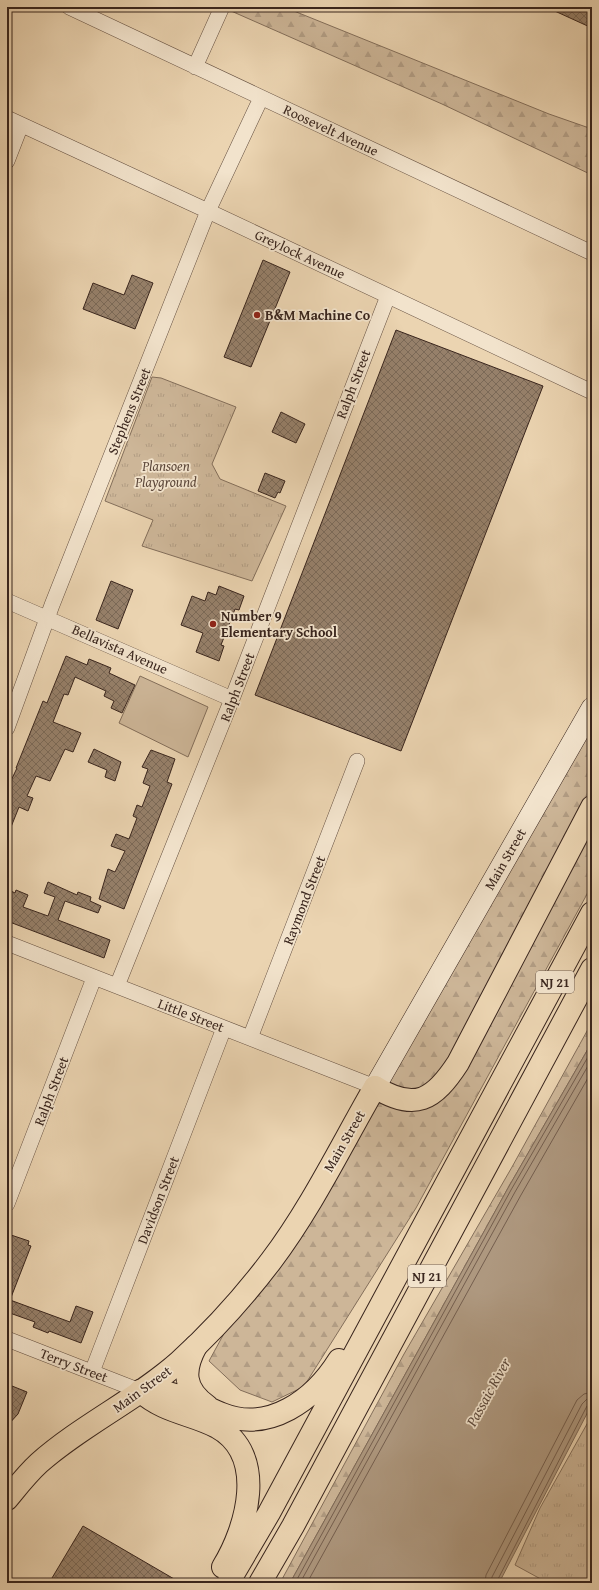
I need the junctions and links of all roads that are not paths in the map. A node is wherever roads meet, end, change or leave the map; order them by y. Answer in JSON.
{"nodes":[{"id":1,"x":70,"y":7,"type":"edge"},
{"id":2,"x":222,"y":7,"type":"edge"},
{"id":3,"x":195,"y":67,"type":"junction"},
{"id":4,"x":261,"y":98,"type":"junction"},
{"id":5,"x":7,"y":118,"type":"edge"},
{"id":6,"x":21,"y":124,"type":"junction"},
{"id":7,"x":7,"y":161,"type":"edge"},
{"id":8,"x":208,"y":211,"type":"junction"},
{"id":9,"x":592,"y":253,"type":"edge"},
{"id":10,"x":388,"y":296,"type":"junction"},
{"id":11,"x":592,"y":392,"type":"edge"},
{"id":12,"x":7,"y":600,"type":"edge"},
{"id":13,"x":48,"y":618,"type":"junction"},
{"id":14,"x":232,"y":699,"type":"junction"},
{"id":15,"x":592,"y":708,"type":"edge"},
{"id":16,"x":7,"y":728,"type":"edge"},
{"id":17,"x":357,"y":761,"type":"dead end"},
{"id":18,"x":592,"y":807,"type":"edge"},
{"id":19,"x":592,"y":913,"type":"edge"},
{"id":20,"x":7,"y":943,"type":"edge"},
{"id":21,"x":592,"y":969,"type":"edge"},
{"id":22,"x":94,"y":978,"type":"junction"},
{"id":23,"x":117,"y":986,"type":"junction"},
{"id":24,"x":224,"y":1028,"type":"junction"},
{"id":25,"x":250,"y":1038,"type":"junction"},
{"id":26,"x":375,"y":1087,"type":"junction"},
{"id":27,"x":468,"y":1144,"type":"junction"},
{"id":28,"x":7,"y":1204,"type":"edge"},
{"id":29,"x":7,"y":1339,"type":"edge"},
{"id":30,"x":196,"y":1346,"type":"junction"},
{"id":31,"x":92,"y":1372,"type":"junction"},
{"id":32,"x":140,"y":1391,"type":"junction"},
{"id":33,"x":223,"y":1415,"type":"junction"},
{"id":34,"x":7,"y":1499,"type":"edge"},
{"id":35,"x":212,"y":1583,"type":"edge"},
{"id":36,"x":228,"y":1583,"type":"edge"},
{"id":37,"x":260,"y":1583,"type":"edge"}],
"edges":[{"from":1,"to":3,"type":"street","name":"Roosevelt Avenue"},
{"from":2,"to":3,"type":"street"},
{"from":3,"to":4,"type":"street","name":"Roosevelt Avenue"},
{"from":4,"to":8,"type":"street","name":"Stephens Street"},
{"from":4,"to":9,"type":"street","name":"Roosevelt Avenue"},
{"from":5,"to":6,"type":"street","name":"Greylock Avenue"},
{"from":6,"to":7,"type":"street"},
{"from":6,"to":8,"type":"street","name":"Greylock Avenue"},
{"from":8,"to":10,"type":"street","name":"Greylock Avenue"},
{"from":8,"to":13,"type":"street","name":"Stephens Street"},
{"from":10,"to":11,"type":"street","name":"Greylock Avenue"},
{"from":10,"to":14,"type":"street","name":"Ralph Street"},
{"from":12,"to":13,"type":"street","name":"Bellavista Avenue"},
{"from":13,"to":14,"type":"street","name":"Bellavista Avenue"},
{"from":13,"to":16,"type":"street","name":"Stephens Street"},
{"from":14,"to":23,"type":"street","name":"Ralph Street"},
{"from":15,"to":26,"type":"street","name":"Main Street"},
{"from":17,"to":25,"type":"street","name":"Raymond Street"},
{"from":18,"to":26,"type":"main road"},
{"from":19,"to":27,"type":"main road","number":"NJ 21"},
{"from":20,"to":22,"type":"street","name":"Little Street"},
{"from":21,"to":37,"type":"main road","number":"NJ 21"},
{"from":22,"to":23,"type":"street","name":"Little Street"},
{"from":22,"to":28,"type":"street","name":"Ralph Street"},
{"from":23,"to":24,"type":"street","name":"Little Street"},
{"from":24,"to":25,"type":"street","name":"Little Street"},
{"from":24,"to":31,"type":"street","name":"Davidson Street"},
{"from":25,"to":26,"type":"street","name":"Little Street"},
{"from":26,"to":30,"type":"main road","name":"Main Street"},
{"from":27,"to":33,"type":"main road"},
{"from":27,"to":36,"type":"main road","number":"NJ 21"},
{"from":29,"to":31,"type":"street","name":"Terry Street"},
{"from":30,"to":32,"type":"main road","name":"Main Street"},
{"from":30,"to":33,"type":"main road"},
{"from":31,"to":32,"type":"street","name":"Terry Street"},
{"from":32,"to":33,"type":"main road"},
{"from":32,"to":34,"type":"main road","name":"Main Street"},
{"from":32,"to":35,"type":"main road"}]}
